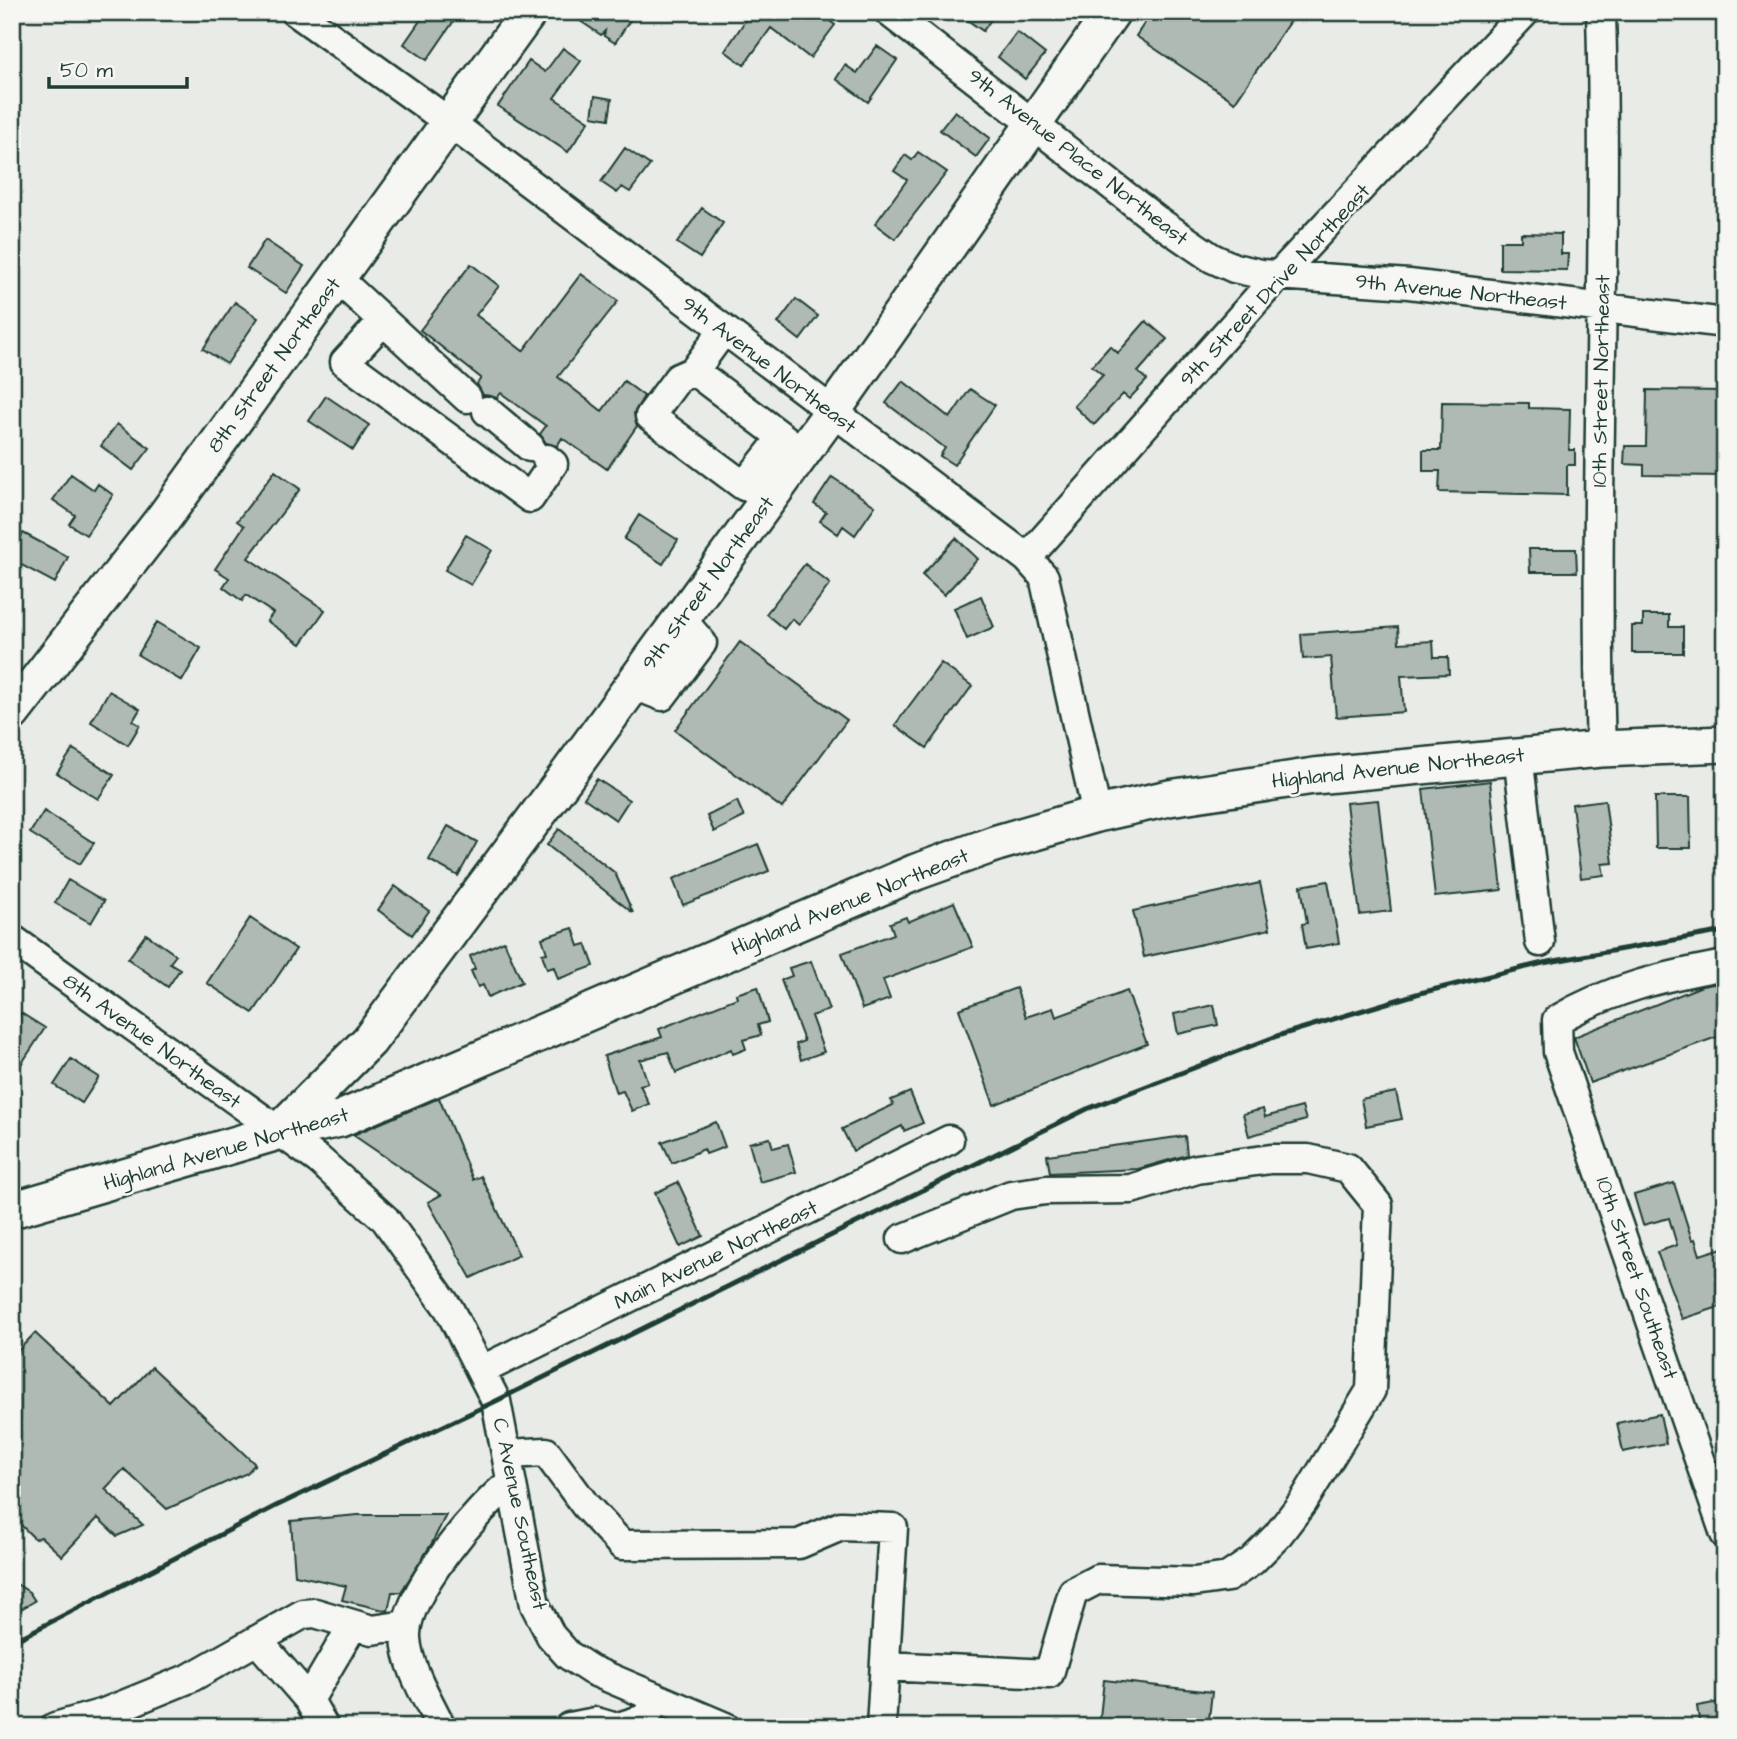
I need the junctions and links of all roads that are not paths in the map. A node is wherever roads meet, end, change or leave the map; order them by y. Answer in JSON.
{"nodes":[{"id":1,"x":529,"y":12,"type":"edge"},
{"id":2,"x":889,"y":12,"type":"edge"},
{"id":3,"x":1112,"y":12,"type":"edge"},
{"id":4,"x":1525,"y":12,"type":"edge"},
{"id":5,"x":1601,"y":12,"type":"edge"},
{"id":6,"x":306,"y":15,"type":"edge"},
{"id":7,"x":449,"y":122,"type":"junction"},
{"id":8,"x":1034,"y":125,"type":"junction"},
{"id":9,"x":1279,"y":276,"type":"junction"},
{"id":10,"x":337,"y":278,"type":"junction"},
{"id":11,"x":1602,"y":307,"type":"junction"},
{"id":12,"x":383,"y":321,"type":"junction"},
{"id":13,"x":1725,"y":323,"type":"edge"},
{"id":14,"x":723,"y":331,"type":"junction"},
{"id":15,"x":694,"y":372,"type":"junction"},
{"id":16,"x":832,"y":412,"type":"junction"},
{"id":17,"x":792,"y":445,"type":"junction"},
{"id":18,"x":1027,"y":558,"type":"junction"},
{"id":19,"x":12,"y":713,"type":"edge"},
{"id":20,"x":1725,"y":744,"type":"edge"},
{"id":21,"x":1601,"y":749,"type":"junction"},
{"id":22,"x":1518,"y":755,"type":"junction"},
{"id":23,"x":1097,"y":814,"type":"junction"},
{"id":24,"x":12,"y":939,"type":"edge"},
{"id":25,"x":1540,"y":942,"type":"dead end"},
{"id":26,"x":1725,"y":965,"type":"edge"},
{"id":27,"x":278,"y":1132,"type":"junction"},
{"id":28,"x":949,"y":1140,"type":"dead end"},
{"id":29,"x":12,"y":1210,"type":"edge"},
{"id":30,"x":902,"y":1239,"type":"dead end"},
{"id":31,"x":482,"y":1370,"type":"junction"},
{"id":32,"x":496,"y":1401,"type":"joint"},
{"id":33,"x":507,"y":1454,"type":"junction"},
{"id":34,"x":511,"y":1482,"type":"junction"},
{"id":35,"x":1725,"y":1534,"type":"edge"},
{"id":36,"x":353,"y":1625,"type":"junction"},
{"id":37,"x":406,"y":1625,"type":"junction"},
{"id":38,"x":257,"y":1640,"type":"junction"},
{"id":39,"x":885,"y":1667,"type":"junction"},
{"id":40,"x":655,"y":1697,"type":"junction"},
{"id":41,"x":309,"y":1700,"type":"junction"},
{"id":42,"x":55,"y":1727,"type":"edge"},
{"id":43,"x":324,"y":1727,"type":"edge"},
{"id":44,"x":441,"y":1727,"type":"edge"},
{"id":45,"x":569,"y":1727,"type":"edge"},
{"id":46,"x":616,"y":1727,"type":"edge"},
{"id":47,"x":725,"y":1727,"type":"edge"},
{"id":48,"x":881,"y":1727,"type":"edge"}],
"edges":[{"from":1,"to":7,"type":"main road","name":"8th Street Northeast"},
{"from":2,"to":8,"type":"street","name":"9th Avenue Place Northeast"},
{"from":3,"to":8,"type":"main road","name":"9th Street Northeast"},
{"from":4,"to":9,"type":"street","name":"9th Street Drive Northeast"},
{"from":5,"to":11,"type":"street","name":"10th Street Northeast"},
{"from":6,"to":7,"type":"street","name":"9th Avenue Northeast"},
{"from":7,"to":10,"type":"main road","name":"8th Street Northeast"},
{"from":7,"to":14,"type":"street","name":"9th Avenue Northeast"},
{"from":8,"to":9,"type":"street","name":"9th Avenue Place Northeast"},
{"from":8,"to":16,"type":"main road","name":"9th Street Northeast"},
{"from":9,"to":11,"type":"street","name":"9th Avenue Northeast"},
{"from":9,"to":18,"type":"street","name":"9th Street Drive Northeast"},
{"from":10,"to":12,"type":"street"},
{"from":10,"to":19,"type":"main road","name":"8th Street Northeast"},
{"from":11,"to":13,"type":"street","name":"9th Avenue Northeast"},
{"from":11,"to":21,"type":"street","name":"10th Street Northeast"},
{"from":12,"to":12,"type":"street"},
{"from":14,"to":15,"type":"street"},
{"from":14,"to":16,"type":"street","name":"9th Avenue Northeast"},
{"from":15,"to":17,"type":"street"},
{"from":15,"to":17,"type":"street"},
{"from":16,"to":17,"type":"main road","name":"9th Street Northeast"},
{"from":16,"to":18,"type":"street","name":"9th Avenue Northeast"},
{"from":17,"to":27,"type":"main road","name":"9th Street Northeast"},
{"from":18,"to":23,"type":"street","name":"9th Avenue Northeast"},
{"from":20,"to":21,"type":"main road","name":"Highland Avenue Northeast"},
{"from":21,"to":22,"type":"main road","name":"Highland Avenue Northeast"},
{"from":22,"to":23,"type":"main road","name":"Highland Avenue Northeast"},
{"from":22,"to":25,"type":"street"},
{"from":23,"to":27,"type":"main road","name":"Highland Avenue Northeast"},
{"from":24,"to":27,"type":"street","name":"8th Avenue Northeast"},
{"from":26,"to":35,"type":"street","name":"10th Street Southeast"},
{"from":27,"to":29,"type":"main road","name":"Highland Avenue Northeast"},
{"from":27,"to":31,"type":"street","name":"8th Avenue Northeast"},
{"from":28,"to":31,"type":"street","name":"Main Avenue Northeast"},
{"from":30,"to":39,"type":"street"},
{"from":31,"to":32,"type":"street","name":"8th Avenue Northeast"},
{"from":32,"to":33,"type":"street","name":"C Avenue Southeast"},
{"from":33,"to":34,"type":"street","name":"C Avenue Southeast"},
{"from":33,"to":39,"type":"street"},
{"from":34,"to":37,"type":"street"},
{"from":34,"to":40,"type":"street","name":"C Avenue Southeast"},
{"from":36,"to":37,"type":"street"},
{"from":36,"to":38,"type":"street"},
{"from":36,"to":41,"type":"street"},
{"from":37,"to":44,"type":"street"},
{"from":38,"to":41,"type":"street"},
{"from":38,"to":42,"type":"street"},
{"from":39,"to":48,"type":"street"},
{"from":40,"to":46,"type":"street"},
{"from":40,"to":47,"type":"street","name":"C Avenue Southeast"},
{"from":41,"to":43,"type":"street"},
{"from":45,"to":46,"type":"street"}]}
